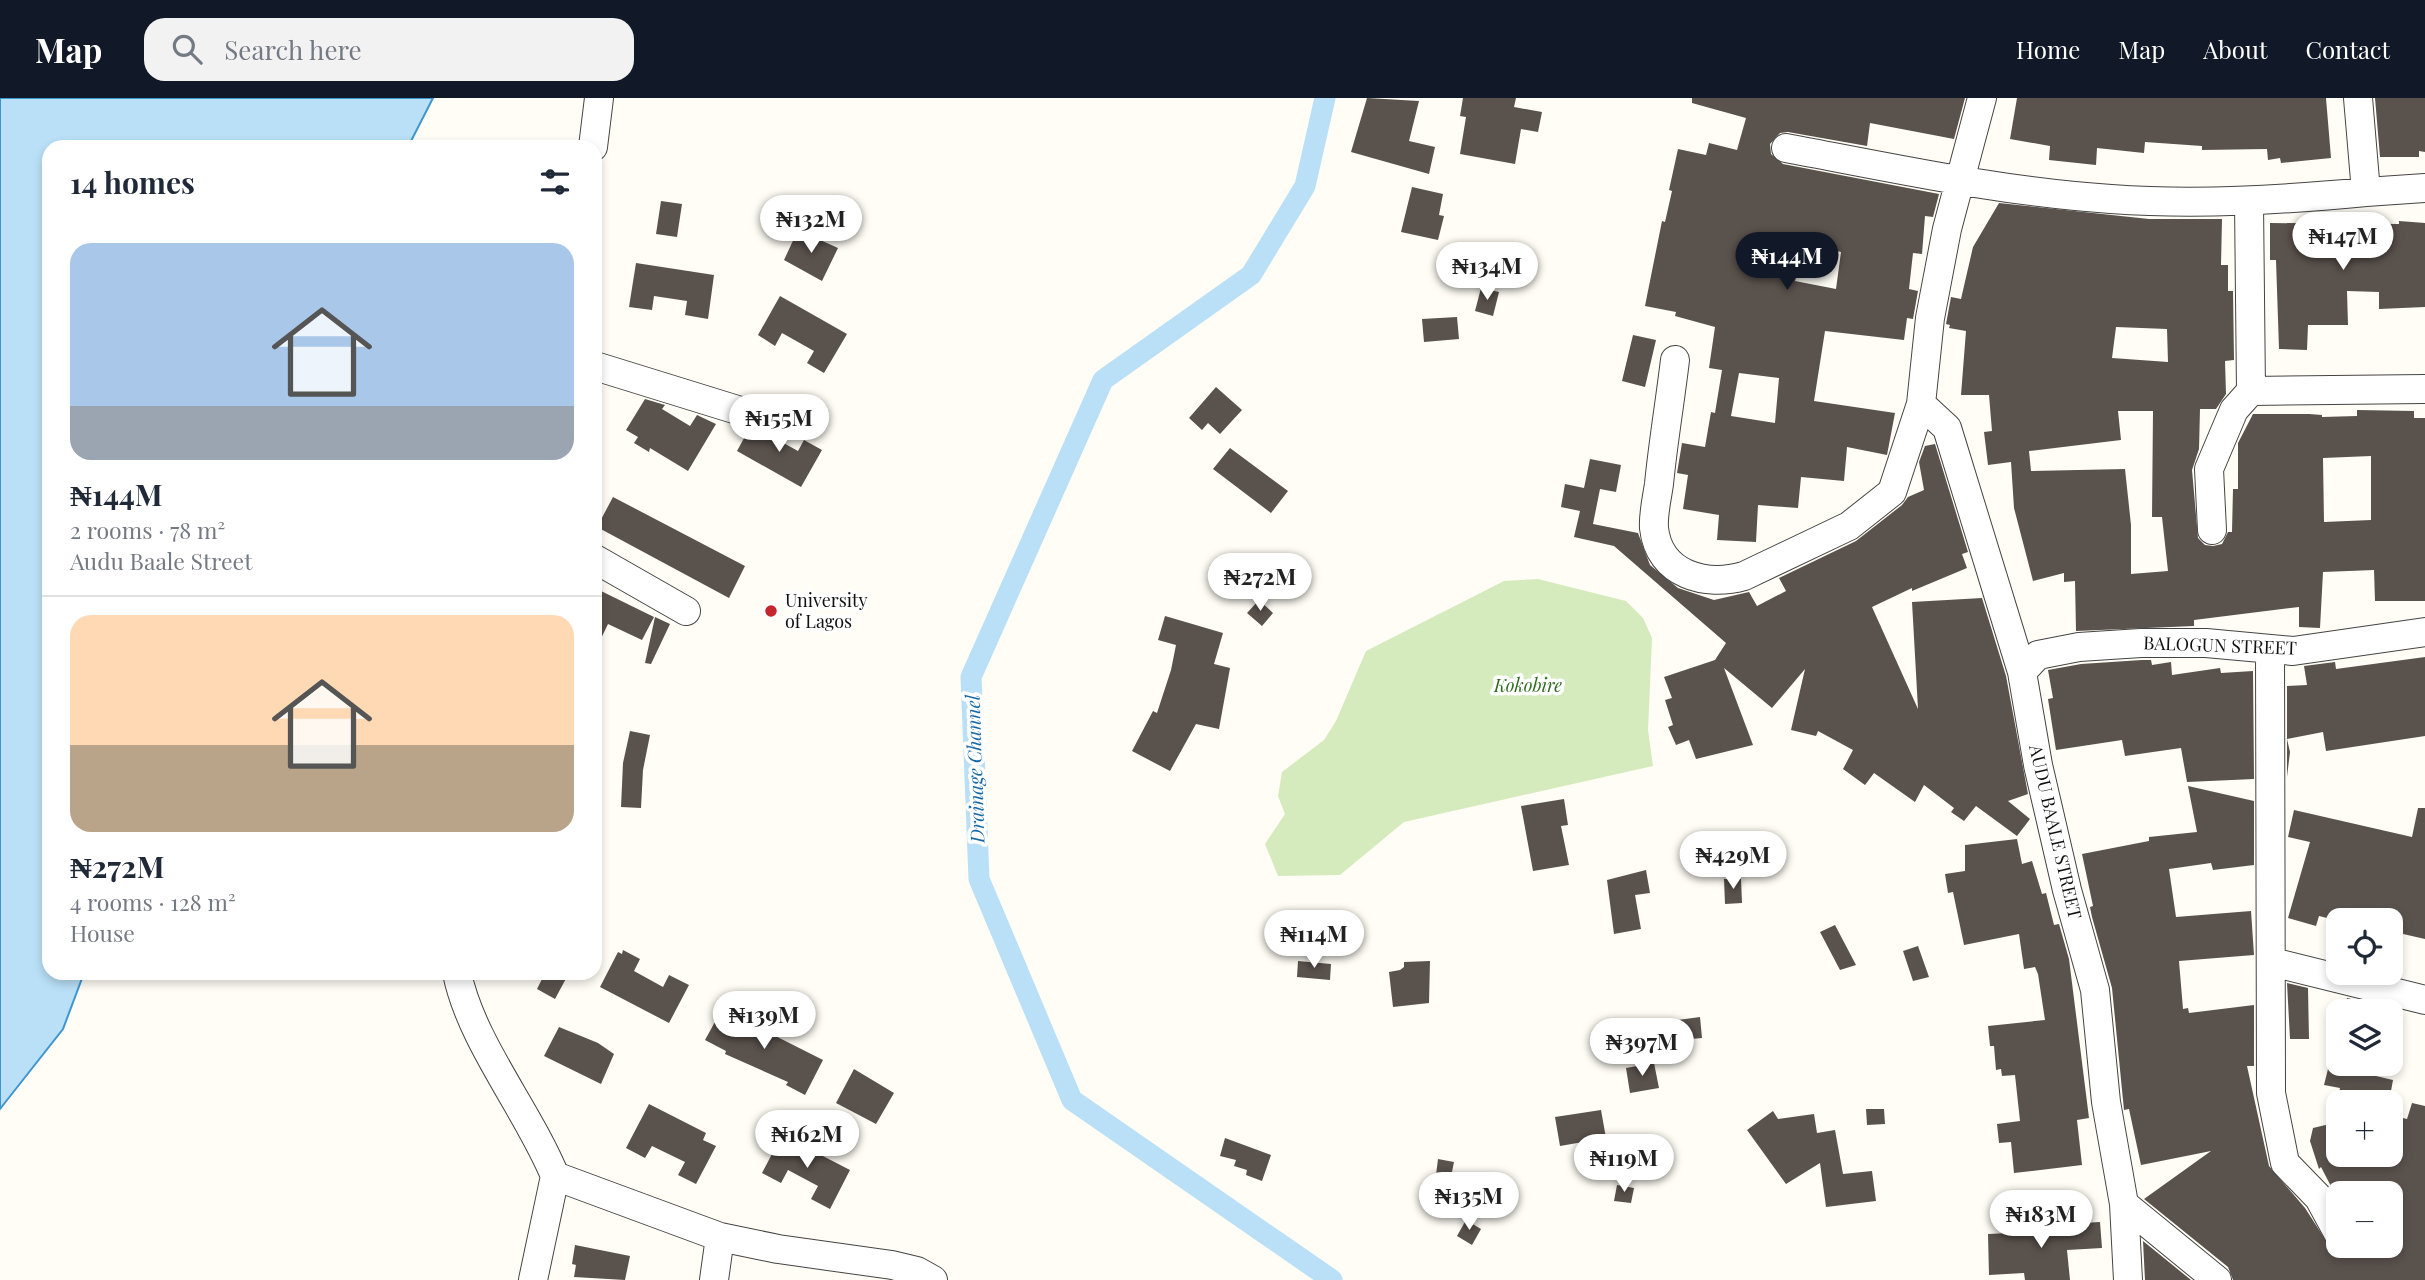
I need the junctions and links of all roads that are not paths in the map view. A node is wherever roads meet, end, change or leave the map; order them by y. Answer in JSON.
{"nodes":[{"id":1,"x":599,"y":98,"type":"edge"},
{"id":2,"x":1982,"y":98,"type":"edge"},
{"id":3,"x":2358,"y":98,"type":"edge"},
{"id":4,"x":594,"y":140,"type":"edge"},
{"id":5,"x":1786,"y":148,"type":"dead end"},
{"id":6,"x":1958,"y":180,"type":"junction"},
{"id":7,"x":2425,"y":188,"type":"edge"},
{"id":8,"x":2366,"y":192,"type":"junction"},
{"id":9,"x":2249,"y":203,"type":"junction"},
{"id":10,"x":1675,"y":360,"type":"dead end"},
{"id":11,"x":602,"y":368,"type":"edge"},
{"id":12,"x":2425,"y":389,"type":"edge"},
{"id":13,"x":2251,"y":391,"type":"junction"},
{"id":14,"x":1921,"y":404,"type":"junction"},
{"id":15,"x":747,"y":413,"type":"dead end"},
{"id":16,"x":2212,"y":530,"type":"dead end"},
{"id":17,"x":602,"y":563,"type":"edge"},
{"id":18,"x":686,"y":611,"type":"dead end"},
{"id":19,"x":2425,"y":632,"type":"edge"},
{"id":20,"x":2270,"y":651,"type":"junction"},
{"id":21,"x":2022,"y":672,"type":"junction"},
{"id":22,"x":2272,"y":962,"type":"junction"},
{"id":23,"x":458,"y":980,"type":"edge"},
{"id":24,"x":2425,"y":1000,"type":"edge"},
{"id":25,"x":555,"y":1176,"type":"junction"},
{"id":26,"x":2124,"y":1204,"type":"junction"},
{"id":27,"x":2326,"y":1211,"type":"edge"},
{"id":28,"x":720,"y":1237,"type":"junction"},
{"id":29,"x":533,"y":1280,"type":"edge"},
{"id":30,"x":714,"y":1280,"type":"edge"},
{"id":31,"x":933,"y":1280,"type":"edge"},
{"id":32,"x":2128,"y":1280,"type":"edge"},
{"id":33,"x":2217,"y":1280,"type":"edge"}],
"edges":[{"from":1,"to":4,"type":"street"},
{"from":2,"to":6,"type":"street"},
{"from":3,"to":8,"type":"street"},
{"from":5,"to":6,"type":"street"},
{"from":6,"to":9,"type":"street"},
{"from":6,"to":14,"type":"street"},
{"from":7,"to":8,"type":"street"},
{"from":8,"to":9,"type":"street"},
{"from":9,"to":13,"type":"street"},
{"from":10,"to":14,"type":"street"},
{"from":11,"to":15,"type":"street"},
{"from":12,"to":13,"type":"street"},
{"from":13,"to":16,"type":"street"},
{"from":14,"to":21,"type":"street","name":"AUDU BAALE STREET"},
{"from":17,"to":18,"type":"street"},
{"from":19,"to":20,"type":"street","name":"BALOGUN STREET"},
{"from":20,"to":21,"type":"street","name":"BALOGUN STREET"},
{"from":20,"to":22,"type":"street"},
{"from":21,"to":26,"type":"street","name":"AUDU BAALE STREET"},
{"from":22,"to":24,"type":"street"},
{"from":22,"to":27,"type":"street"},
{"from":23,"to":25,"type":"street"},
{"from":25,"to":28,"type":"street"},
{"from":25,"to":29,"type":"street"},
{"from":26,"to":32,"type":"street","name":"AUDU BAALE STREET"},
{"from":26,"to":33,"type":"street"},
{"from":28,"to":30,"type":"street"},
{"from":28,"to":31,"type":"street"}]}
